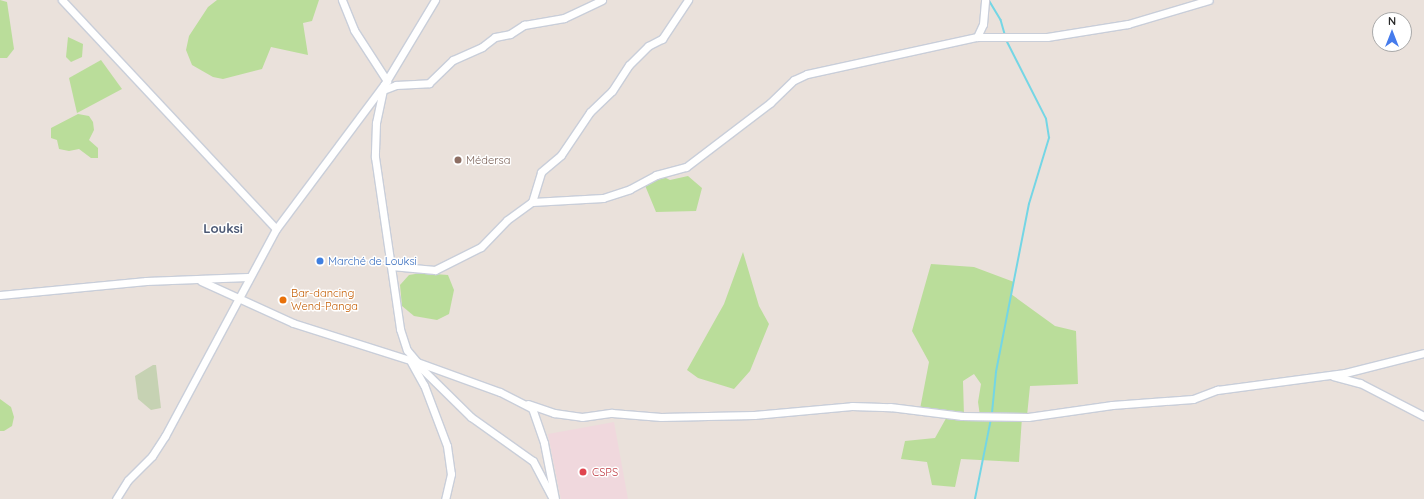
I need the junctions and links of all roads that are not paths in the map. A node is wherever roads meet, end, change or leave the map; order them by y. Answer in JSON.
{"nodes":[{"id":1,"x":62,"y":0,"type":"edge"},
{"id":2,"x":342,"y":0,"type":"edge"},
{"id":3,"x":434,"y":0,"type":"edge"},
{"id":4,"x":602,"y":0,"type":"edge"},
{"id":5,"x":688,"y":0,"type":"edge"},
{"id":6,"x":985,"y":0,"type":"edge"},
{"id":7,"x":1209,"y":0,"type":"edge"},
{"id":8,"x":977,"y":37,"type":"junction"},
{"id":9,"x":385,"y":85,"type":"junction"},
{"id":10,"x":532,"y":202,"type":"junction"},
{"id":11,"x":276,"y":229,"type":"junction"},
{"id":12,"x":391,"y":266,"type":"junction"},
{"id":13,"x":248,"y":277,"type":"junction"},
{"id":14,"x":198,"y":279,"type":"junction"},
{"id":15,"x":0,"y":294,"type":"edge"},
{"id":16,"x":237,"y":298,"type":"junction"},
{"id":17,"x":1424,"y":353,"type":"edge"},
{"id":18,"x":414,"y":361,"type":"junction"},
{"id":19,"x":1328,"y":376,"type":"junction"},
{"id":20,"x":528,"y":404,"type":"junction"},
{"id":21,"x":1424,"y":416,"type":"edge"},
{"id":22,"x":116,"y":499,"type":"edge"},
{"id":23,"x":445,"y":499,"type":"edge"},
{"id":24,"x":554,"y":499,"type":"edge"}],
"edges":[{"from":1,"to":11,"type":"street"},
{"from":2,"to":9,"type":"street"},
{"from":3,"to":9,"type":"street"},
{"from":4,"to":9,"type":"street"},
{"from":5,"to":10,"type":"street"},
{"from":6,"to":8,"type":"street"},
{"from":7,"to":8,"type":"street"},
{"from":8,"to":10,"type":"street"},
{"from":9,"to":11,"type":"street"},
{"from":9,"to":12,"type":"street"},
{"from":10,"to":12,"type":"street"},
{"from":11,"to":13,"type":"street"},
{"from":12,"to":18,"type":"street"},
{"from":13,"to":14,"type":"street"},
{"from":13,"to":16,"type":"street"},
{"from":14,"to":15,"type":"street"},
{"from":14,"to":16,"type":"street"},
{"from":16,"to":18,"type":"street"},
{"from":16,"to":22,"type":"street"},
{"from":17,"to":19,"type":"street"},
{"from":18,"to":20,"type":"street"},
{"from":18,"to":23,"type":"street"},
{"from":18,"to":24,"type":"street"},
{"from":19,"to":20,"type":"street"},
{"from":19,"to":21,"type":"street"},
{"from":20,"to":24,"type":"street"}]}
